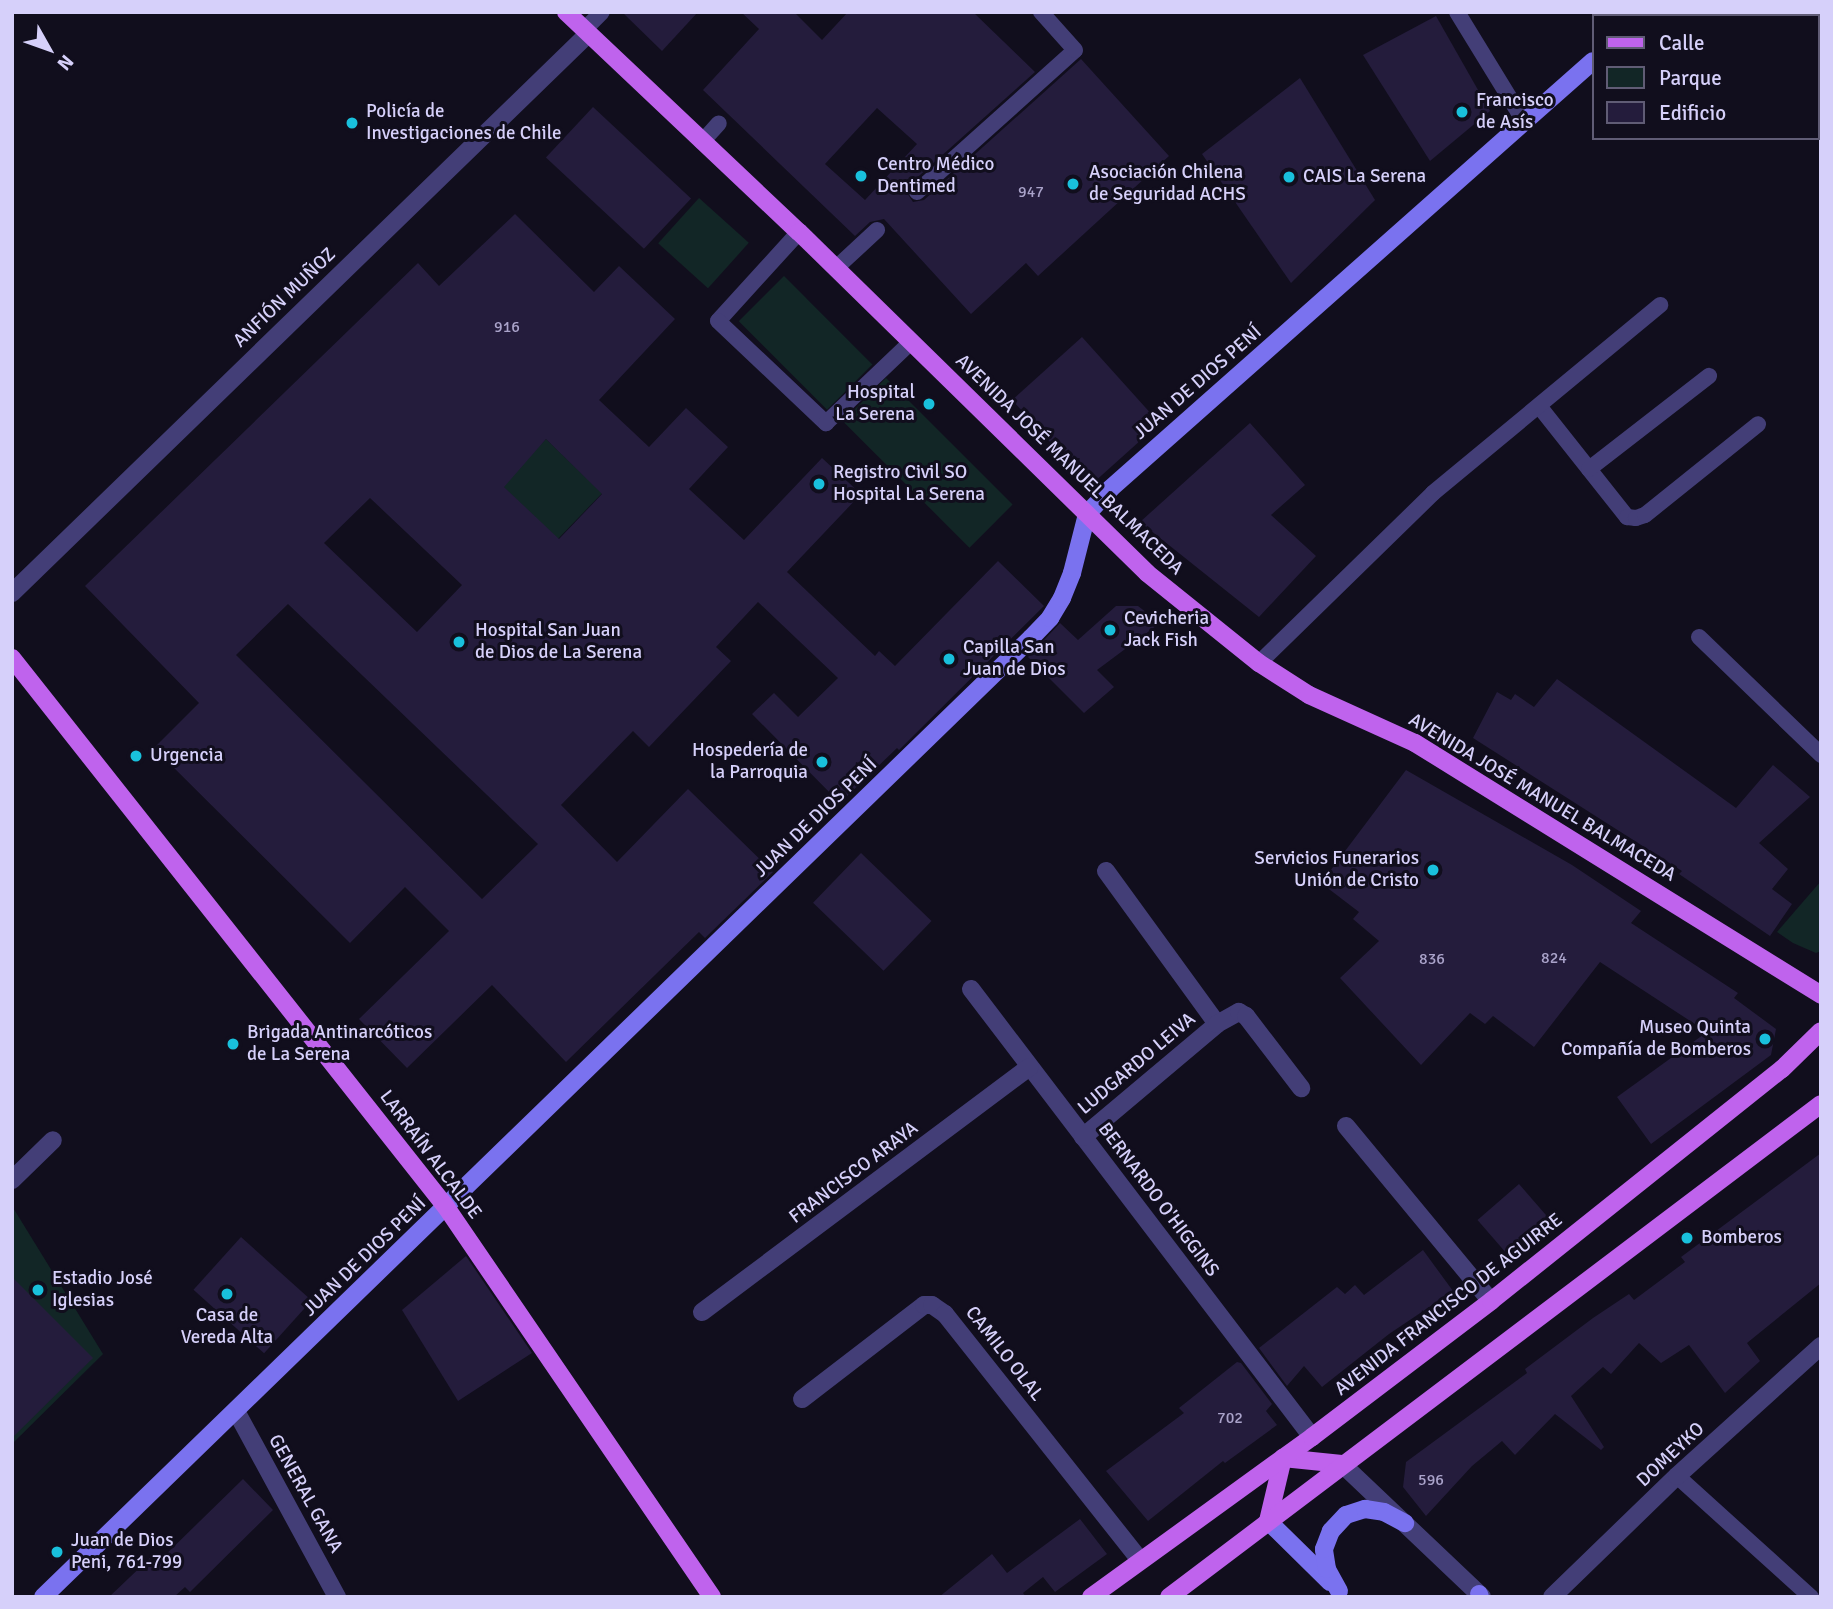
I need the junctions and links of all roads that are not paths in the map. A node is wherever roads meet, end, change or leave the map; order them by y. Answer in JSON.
{"nodes":[{"id":1,"x":566,"y":12,"type":"edge"},
{"id":2,"x":602,"y":12,"type":"edge"},
{"id":3,"x":1041,"y":12,"type":"edge"},
{"id":4,"x":1457,"y":12,"type":"edge"},
{"id":5,"x":586,"y":32,"type":"junction"},
{"id":6,"x":1591,"y":63,"type":"edge"},
{"id":7,"x":719,"y":123,"type":"dead end"},
{"id":8,"x":1525,"y":123,"type":"junction"},
{"id":9,"x":702,"y":142,"type":"junction"},
{"id":10,"x":917,"y":192,"type":"dead end"},
{"id":11,"x":877,"y":230,"type":"dead end"},
{"id":12,"x":799,"y":232,"type":"junction"},
{"id":13,"x":836,"y":268,"type":"junction"},
{"id":14,"x":1660,"y":305,"type":"dead end"},
{"id":15,"x":911,"y":342,"type":"junction"},
{"id":16,"x":1709,"y":376,"type":"dead end"},
{"id":17,"x":1539,"y":406,"type":"junction"},
{"id":18,"x":1758,"y":424,"type":"dead end"},
{"id":19,"x":1589,"y":469,"type":"junction"},
{"id":20,"x":1087,"y":514,"type":"junction"},
{"id":21,"x":12,"y":593,"type":"edge"},
{"id":22,"x":1699,"y":637,"type":"dead end"},
{"id":23,"x":12,"y":658,"type":"edge"},
{"id":24,"x":1259,"y":663,"type":"junction"},
{"id":25,"x":1821,"y":755,"type":"edge"},
{"id":26,"x":1106,"y":871,"type":"dead end"},
{"id":27,"x":971,"y":989,"type":"dead end"},
{"id":28,"x":1821,"y":995,"type":"edge"},
{"id":29,"x":1217,"y":1024,"type":"junction"},
{"id":30,"x":1821,"y":1031,"type":"edge"},
{"id":31,"x":1030,"y":1067,"type":"junction"},
{"id":32,"x":1301,"y":1088,"type":"dead end"},
{"id":33,"x":1821,"y":1104,"type":"edge"},
{"id":34,"x":1346,"y":1126,"type":"dead end"},
{"id":35,"x":1083,"y":1137,"type":"junction"},
{"id":36,"x":53,"y":1140,"type":"dead end"},
{"id":37,"x":12,"y":1180,"type":"edge"},
{"id":38,"x":446,"y":1207,"type":"junction"},
{"id":39,"x":1491,"y":1301,"type":"junction"},
{"id":40,"x":702,"y":1312,"type":"dead end"},
{"id":41,"x":1821,"y":1346,"type":"edge"},
{"id":42,"x":802,"y":1399,"type":"dead end"},
{"id":43,"x":236,"y":1411,"type":"junction"},
{"id":44,"x":1312,"y":1437,"type":"junction"},
{"id":45,"x":1283,"y":1458,"type":"junction"},
{"id":46,"x":1342,"y":1464,"type":"junction"},
{"id":47,"x":1677,"y":1476,"type":"junction"},
{"id":48,"x":1268,"y":1521,"type":"junction"},
{"id":49,"x":1405,"y":1523,"type":"junction"},
{"id":50,"x":1140,"y":1560,"type":"junction"},
{"id":51,"x":1342,"y":1594,"type":"edge"},
{"id":52,"x":1480,"y":1596,"type":"edge"},
{"id":53,"x":43,"y":1597,"type":"edge"},
{"id":54,"x":337,"y":1597,"type":"edge"},
{"id":55,"x":712,"y":1597,"type":"edge"},
{"id":56,"x":1091,"y":1597,"type":"edge"},
{"id":57,"x":1169,"y":1597,"type":"edge"},
{"id":58,"x":1552,"y":1597,"type":"edge"},
{"id":59,"x":1811,"y":1597,"type":"edge"}],
"edges":[{"from":1,"to":5,"type":"main road","name":"AVENIDA JOSÉ MANUEL BALMACEDA"},
{"from":2,"to":5,"type":"lane"},
{"from":3,"to":10,"type":"lane"},
{"from":4,"to":8,"type":"lane"},
{"from":5,"to":9,"type":"main road","name":"AVENIDA JOSÉ MANUEL BALMACEDA"},
{"from":5,"to":21,"type":"street","name":"ANFIÓN MUÑOZ"},
{"from":6,"to":8,"type":"main road","name":"JUAN DE DIOS PENÍ"},
{"from":7,"to":9,"type":"lane"},
{"from":8,"to":20,"type":"main road","name":"JUAN DE DIOS PENÍ"},
{"from":9,"to":12,"type":"main road","name":"AVENIDA JOSÉ MANUEL BALMACEDA"},
{"from":11,"to":13,"type":"lane"},
{"from":12,"to":13,"type":"main road","name":"AVENIDA JOSÉ MANUEL BALMACEDA"},
{"from":12,"to":15,"type":"lane"},
{"from":13,"to":15,"type":"main road","name":"AVENIDA JOSÉ MANUEL BALMACEDA"},
{"from":14,"to":17,"type":"lane"},
{"from":15,"to":20,"type":"main road","name":"AVENIDA JOSÉ MANUEL BALMACEDA"},
{"from":16,"to":19,"type":"lane"},
{"from":17,"to":19,"type":"lane"},
{"from":17,"to":24,"type":"lane"},
{"from":18,"to":19,"type":"lane"},
{"from":20,"to":24,"type":"main road","name":"AVENIDA JOSÉ MANUEL BALMACEDA"},
{"from":20,"to":38,"type":"main road","name":"JUAN DE DIOS PENÍ"},
{"from":22,"to":25,"type":"lane"},
{"from":23,"to":38,"type":"main road","name":"LARRAÍN ALCALDE"},
{"from":24,"to":28,"type":"main road","name":"AVENIDA JOSÉ MANUEL BALMACEDA"},
{"from":26,"to":29,"type":"street"},
{"from":27,"to":31,"type":"street","name":"BERNARDO O'HIGGINS"},
{"from":29,"to":32,"type":"street"},
{"from":29,"to":35,"type":"street","name":"LUDGARDO LEIVA"},
{"from":30,"to":39,"type":"main road","name":"AVENIDA FRANCISCO DE AGUIRRE"},
{"from":31,"to":35,"type":"street","name":"BERNARDO O'HIGGINS"},
{"from":31,"to":40,"type":"street","name":"FRANCISCO ARAYA"},
{"from":33,"to":46,"type":"main road"},
{"from":34,"to":39,"type":"street"},
{"from":35,"to":44,"type":"street","name":"BERNARDO O'HIGGINS"},
{"from":36,"to":37,"type":"street"},
{"from":38,"to":43,"type":"main road","name":"JUAN DE DIOS PENÍ"},
{"from":38,"to":55,"type":"main road","name":"LARRAÍN ALCALDE"},
{"from":39,"to":44,"type":"main road","name":"AVENIDA FRANCISCO DE AGUIRRE"},
{"from":41,"to":47,"type":"street","name":"DOMEYKO"},
{"from":42,"to":50,"type":"street","name":"CAMILO OLAL"},
{"from":43,"to":53,"type":"main road","name":"JUAN DE DIOS PENÍ"},
{"from":43,"to":54,"type":"street","name":"GENERAL GANA"},
{"from":44,"to":45,"type":"main road","name":"AVENIDA FRANCISCO DE AGUIRRE"},
{"from":45,"to":46,"type":"main road"},
{"from":45,"to":48,"type":"main road"},
{"from":45,"to":50,"type":"main road","name":"AVENIDA FRANCISCO DE AGUIRRE"},
{"from":46,"to":48,"type":"main road"},
{"from":46,"to":49,"type":"street"},
{"from":47,"to":58,"type":"street","name":"DOMEYKO"},
{"from":47,"to":59,"type":"lane"},
{"from":48,"to":51,"type":"main road"},
{"from":48,"to":57,"type":"main road"},
{"from":49,"to":51,"type":"main road"},
{"from":49,"to":52,"type":"street"},
{"from":50,"to":56,"type":"main road","name":"AVENIDA FRANCISCO DE AGUIRRE"}]}
